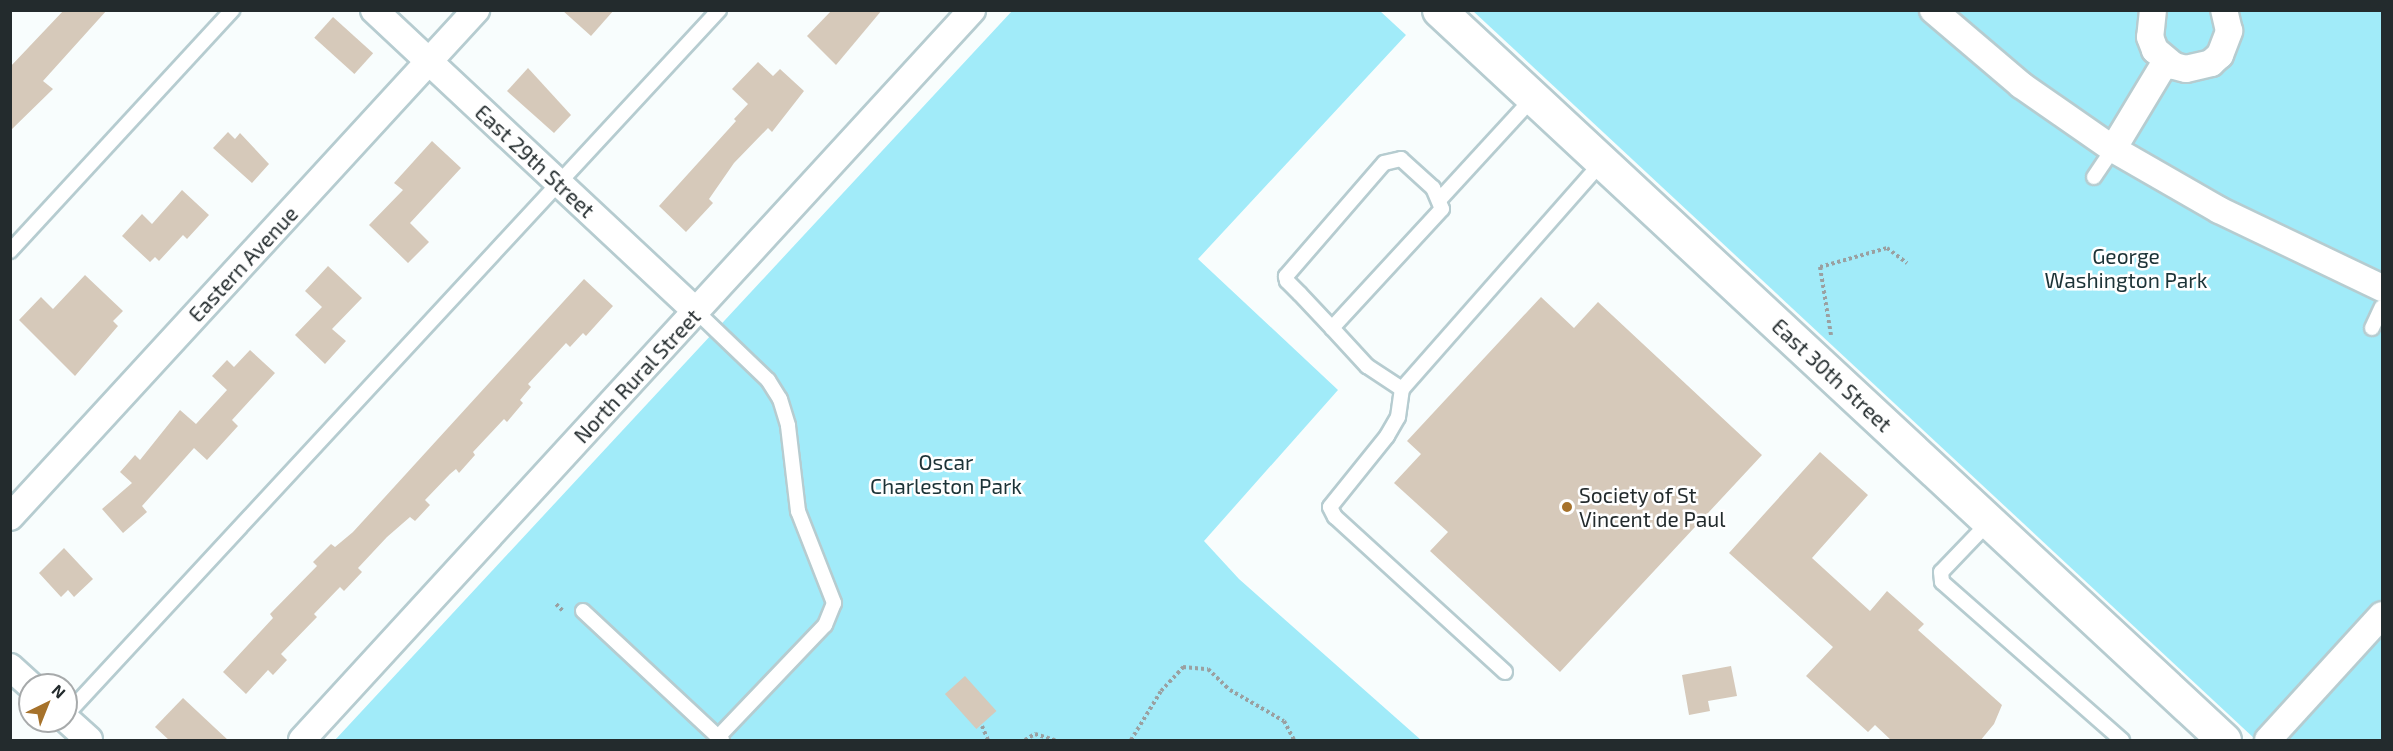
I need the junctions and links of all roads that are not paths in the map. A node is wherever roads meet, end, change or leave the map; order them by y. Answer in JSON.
{"nodes":[{"id":1,"x":232,"y":10,"type":"edge"},
{"id":2,"x":374,"y":10,"type":"edge"},
{"id":3,"x":476,"y":10,"type":"edge"},
{"id":4,"x":719,"y":10,"type":"edge"},
{"id":5,"x":972,"y":10,"type":"edge"},
{"id":6,"x":1439,"y":10,"type":"edge"},
{"id":7,"x":1933,"y":10,"type":"edge"},
{"id":8,"x":2153,"y":10,"type":"edge"},
{"id":9,"x":2224,"y":10,"type":"edge"},
{"id":10,"x":2166,"y":61,"type":"junction"},
{"id":11,"x":429,"y":62,"type":"junction"},
{"id":12,"x":1533,"y":98,"type":"junction"},
{"id":13,"x":2113,"y":149,"type":"junction"},
{"id":14,"x":1602,"y":162,"type":"junction"},
{"id":15,"x":2094,"y":177,"type":"dead end"},
{"id":16,"x":559,"y":183,"type":"junction"},
{"id":17,"x":1440,"y":199,"type":"junction"},
{"id":18,"x":10,"y":251,"type":"edge"},
{"id":19,"x":2382,"y":288,"type":"edge"},
{"id":20,"x":2382,"y":308,"type":"edge"},
{"id":21,"x":696,"y":311,"type":"junction"},
{"id":22,"x":1332,"y":328,"type":"junction"},
{"id":23,"x":2372,"y":328,"type":"dead end"},
{"id":24,"x":1402,"y":389,"type":"junction"},
{"id":25,"x":10,"y":517,"type":"edge"},
{"id":26,"x":1990,"y":522,"type":"junction"},
{"id":27,"x":583,"y":611,"type":"dead end"},
{"id":28,"x":2382,"y":615,"type":"edge"},
{"id":29,"x":1505,"y":672,"type":"dead end"},
{"id":30,"x":78,"y":704,"type":"edge"},
{"id":31,"x":78,"y":730,"type":"edge"},
{"id":32,"x":720,"y":739,"type":"edge"},
{"id":33,"x":89,"y":741,"type":"edge"},
{"id":34,"x":302,"y":741,"type":"edge"},
{"id":35,"x":2122,"y":741,"type":"edge"},
{"id":36,"x":2224,"y":741,"type":"edge"},
{"id":37,"x":2268,"y":741,"type":"edge"}],
"edges":[{"from":1,"to":18,"type":"lane"},
{"from":2,"to":11,"type":"street","name":"East 29th Street"},
{"from":3,"to":11,"type":"street","name":"Eastern Avenue"},
{"from":4,"to":16,"type":"lane"},
{"from":5,"to":21,"type":"street","name":"North Rural Street"},
{"from":6,"to":12,"type":"main road","name":"East 30th Street"},
{"from":7,"to":13,"type":"street"},
{"from":8,"to":10,"type":"street"},
{"from":9,"to":10,"type":"street"},
{"from":10,"to":13,"type":"street"},
{"from":11,"to":16,"type":"street","name":"East 29th Street"},
{"from":11,"to":25,"type":"street","name":"Eastern Avenue"},
{"from":12,"to":14,"type":"main road","name":"East 30th Street"},
{"from":12,"to":17,"type":"lane"},
{"from":13,"to":15,"type":"lane"},
{"from":13,"to":19,"type":"street"},
{"from":14,"to":24,"type":"lane"},
{"from":14,"to":26,"type":"main road","name":"East 30th Street"},
{"from":16,"to":21,"type":"street","name":"East 29th Street"},
{"from":16,"to":30,"type":"lane"},
{"from":17,"to":22,"type":"lane"},
{"from":17,"to":22,"type":"lane"},
{"from":20,"to":23,"type":"lane"},
{"from":21,"to":32,"type":"lane"},
{"from":21,"to":34,"type":"street","name":"North Rural Street"},
{"from":22,"to":24,"type":"lane"},
{"from":24,"to":29,"type":"lane"},
{"from":26,"to":35,"type":"lane"},
{"from":26,"to":36,"type":"main road","name":"East 30th Street"},
{"from":27,"to":32,"type":"lane"},
{"from":28,"to":37,"type":"street"},
{"from":31,"to":33,"type":"street"}]}
